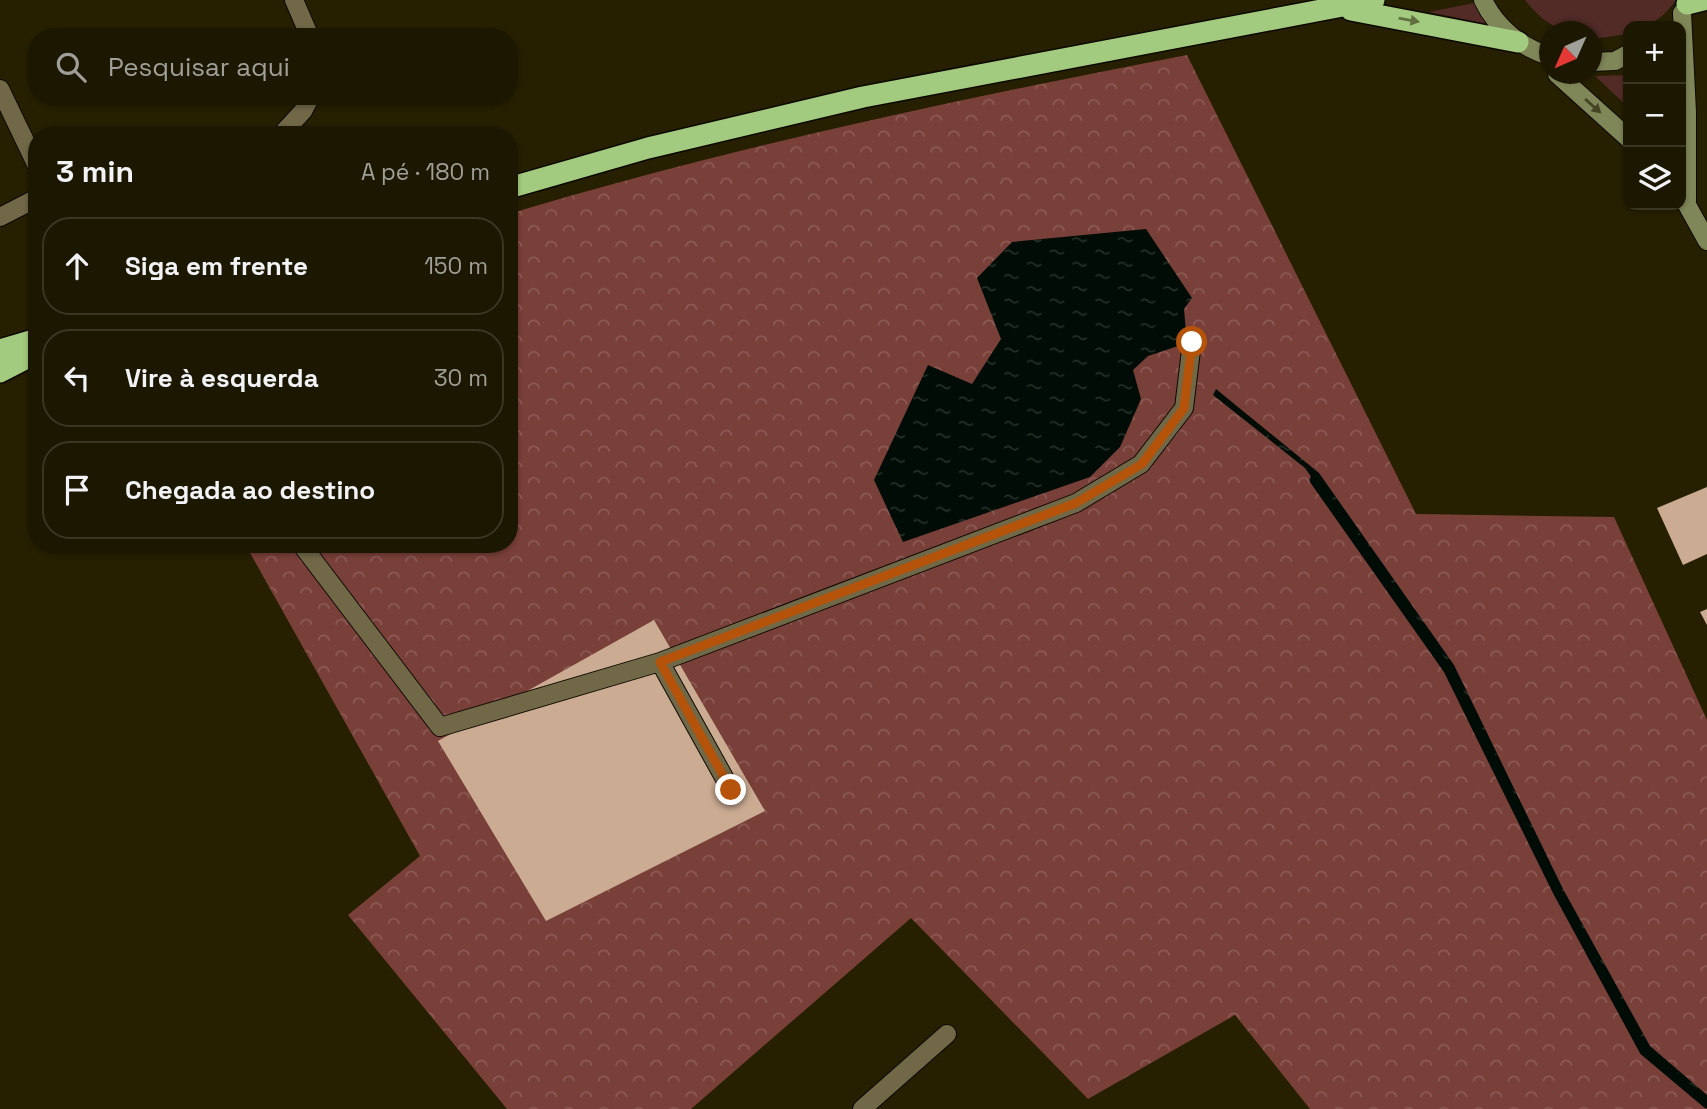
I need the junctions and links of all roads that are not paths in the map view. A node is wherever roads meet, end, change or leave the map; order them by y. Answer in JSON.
{"nodes":[{"id":1,"x":294,"y":0,"type":"edge"},
{"id":2,"x":1374,"y":0,"type":"edge"},
{"id":3,"x":1483,"y":0,"type":"edge"},
{"id":4,"x":1347,"y":4,"type":"edge"},
{"id":5,"x":1690,"y":4,"type":"edge"},
{"id":6,"x":1674,"y":21,"type":"edge"},
{"id":7,"x":306,"y":28,"type":"edge"},
{"id":8,"x":1533,"y":50,"type":"edge"},
{"id":9,"x":1623,"y":57,"type":"edge"},
{"id":10,"x":1602,"y":62,"type":"edge"},
{"id":11,"x":1569,"y":84,"type":"edge"},
{"id":12,"x":0,"y":89,"type":"edge"},
{"id":13,"x":306,"y":105,"type":"edge"},
{"id":14,"x":289,"y":126,"type":"edge"},
{"id":15,"x":1623,"y":133,"type":"edge"},
{"id":16,"x":28,"y":147,"type":"edge"},
{"id":17,"x":1686,"y":147,"type":"edge"},
{"id":18,"x":518,"y":185,"type":"edge"},
{"id":19,"x":1686,"y":201,"type":"edge"},
{"id":20,"x":28,"y":203,"type":"edge"},
{"id":21,"x":0,"y":217,"type":"edge"},
{"id":22,"x":1707,"y":241,"type":"edge"},
{"id":23,"x":28,"y":342,"type":"edge"},
{"id":24,"x":1192,"y":342,"type":"dead end"},
{"id":25,"x":0,"y":350,"type":"edge"},
{"id":26,"x":28,"y":358,"type":"edge"},
{"id":27,"x":0,"y":372,"type":"edge"},
{"id":28,"x":308,"y":553,"type":"edge"},
{"id":29,"x":660,"y":662,"type":"junction"},
{"id":30,"x":731,"y":790,"type":"dead end"},
{"id":31,"x":947,"y":1034,"type":"dead end"},
{"id":32,"x":862,"y":1109,"type":"edge"}],
"edges":[{"from":1,"to":7,"type":"street"},
{"from":2,"to":4,"type":"highway"},
{"from":3,"to":8,"type":"main road"},
{"from":4,"to":8,"type":"highway","one_way":true},
{"from":4,"to":18,"type":"highway"},
{"from":5,"to":6,"type":"main road"},
{"from":5,"to":17,"type":"main road"},
{"from":9,"to":10,"type":"main road"},
{"from":11,"to":15,"type":"main road","one_way":true},
{"from":12,"to":16,"type":"street"},
{"from":13,"to":14,"type":"street"},
{"from":19,"to":22,"type":"main road"},
{"from":20,"to":21,"type":"street"},
{"from":23,"to":25,"type":"highway"},
{"from":24,"to":29,"type":"street"},
{"from":26,"to":27,"type":"highway"},
{"from":28,"to":29,"type":"street"},
{"from":29,"to":30,"type":"street"},
{"from":31,"to":32,"type":"street"}]}
